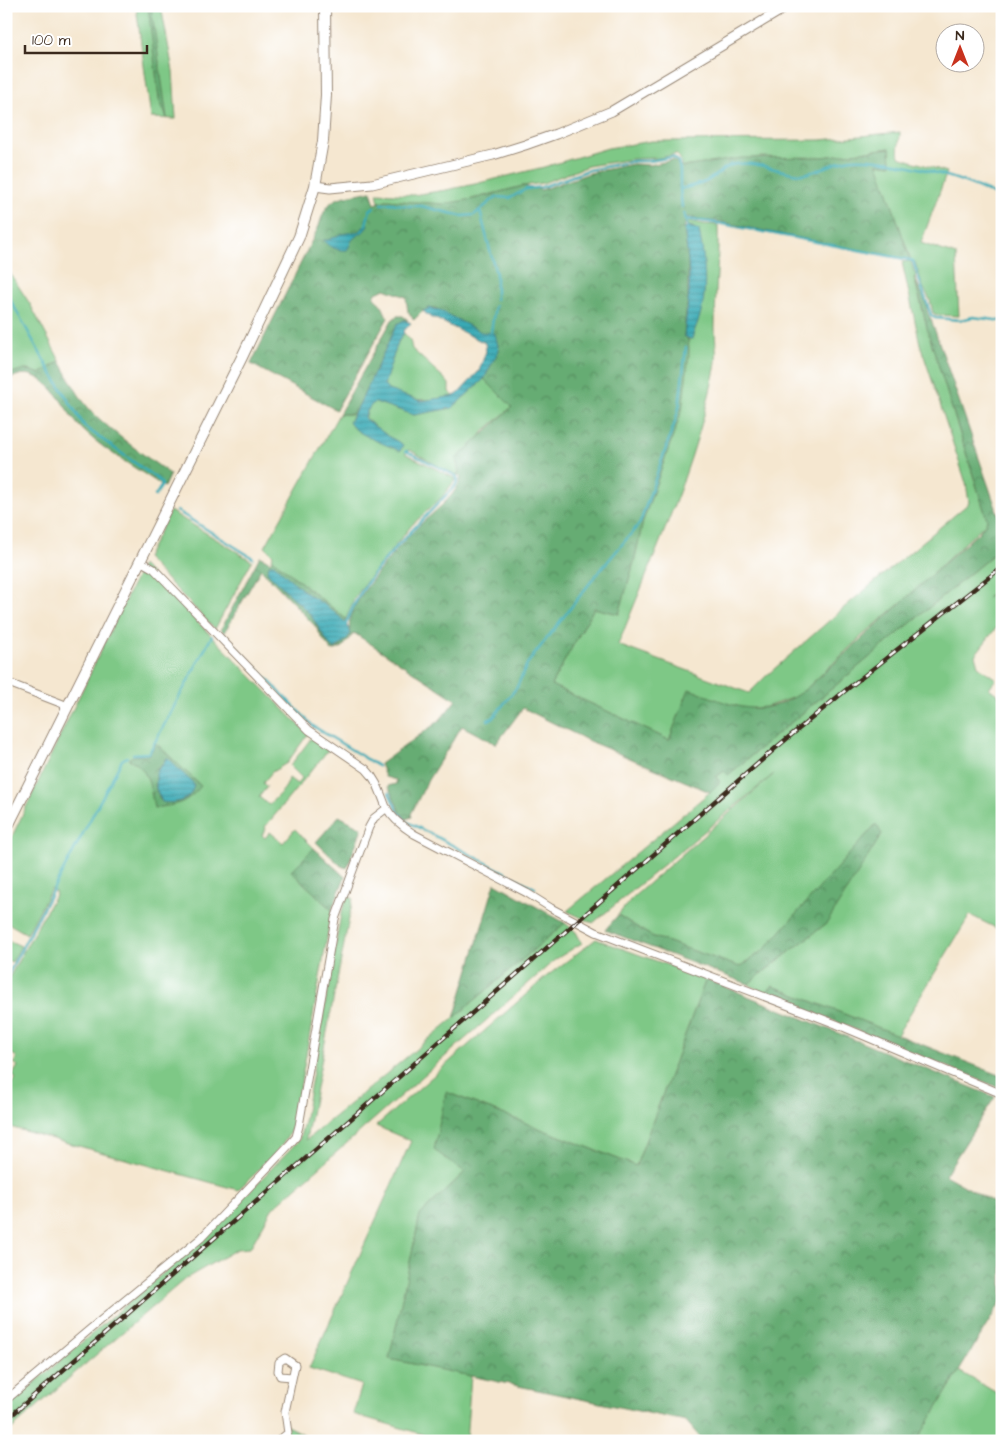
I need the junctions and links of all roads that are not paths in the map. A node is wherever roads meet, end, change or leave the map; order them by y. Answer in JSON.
{"nodes":[{"id":1,"x":325,"y":6,"type":"edge"},
{"id":2,"x":788,"y":6,"type":"edge"},
{"id":3,"x":315,"y":186,"type":"junction"},
{"id":4,"x":140,"y":561,"type":"junction"},
{"id":5,"x":6,"y":682,"type":"edge"},
{"id":6,"x":68,"y":706,"type":"junction"},
{"id":7,"x":387,"y":808,"type":"junction"},
{"id":8,"x":6,"y":830,"type":"edge"},
{"id":9,"x":1002,"y":1094,"type":"edge"},
{"id":10,"x":292,"y":1377,"type":"dead end"},
{"id":11,"x":6,"y":1400,"type":"edge"},
{"id":12,"x":278,"y":1441,"type":"edge"}],
"edges":[{"from":1,"to":3,"type":"main road"},
{"from":2,"to":3,"type":"street"},
{"from":3,"to":4,"type":"main road"},
{"from":4,"to":6,"type":"main road"},
{"from":4,"to":7,"type":"street"},
{"from":5,"to":6,"type":"street"},
{"from":6,"to":8,"type":"main road"},
{"from":7,"to":9,"type":"street"},
{"from":7,"to":11,"type":"street"},
{"from":10,"to":12,"type":"street"}]}
